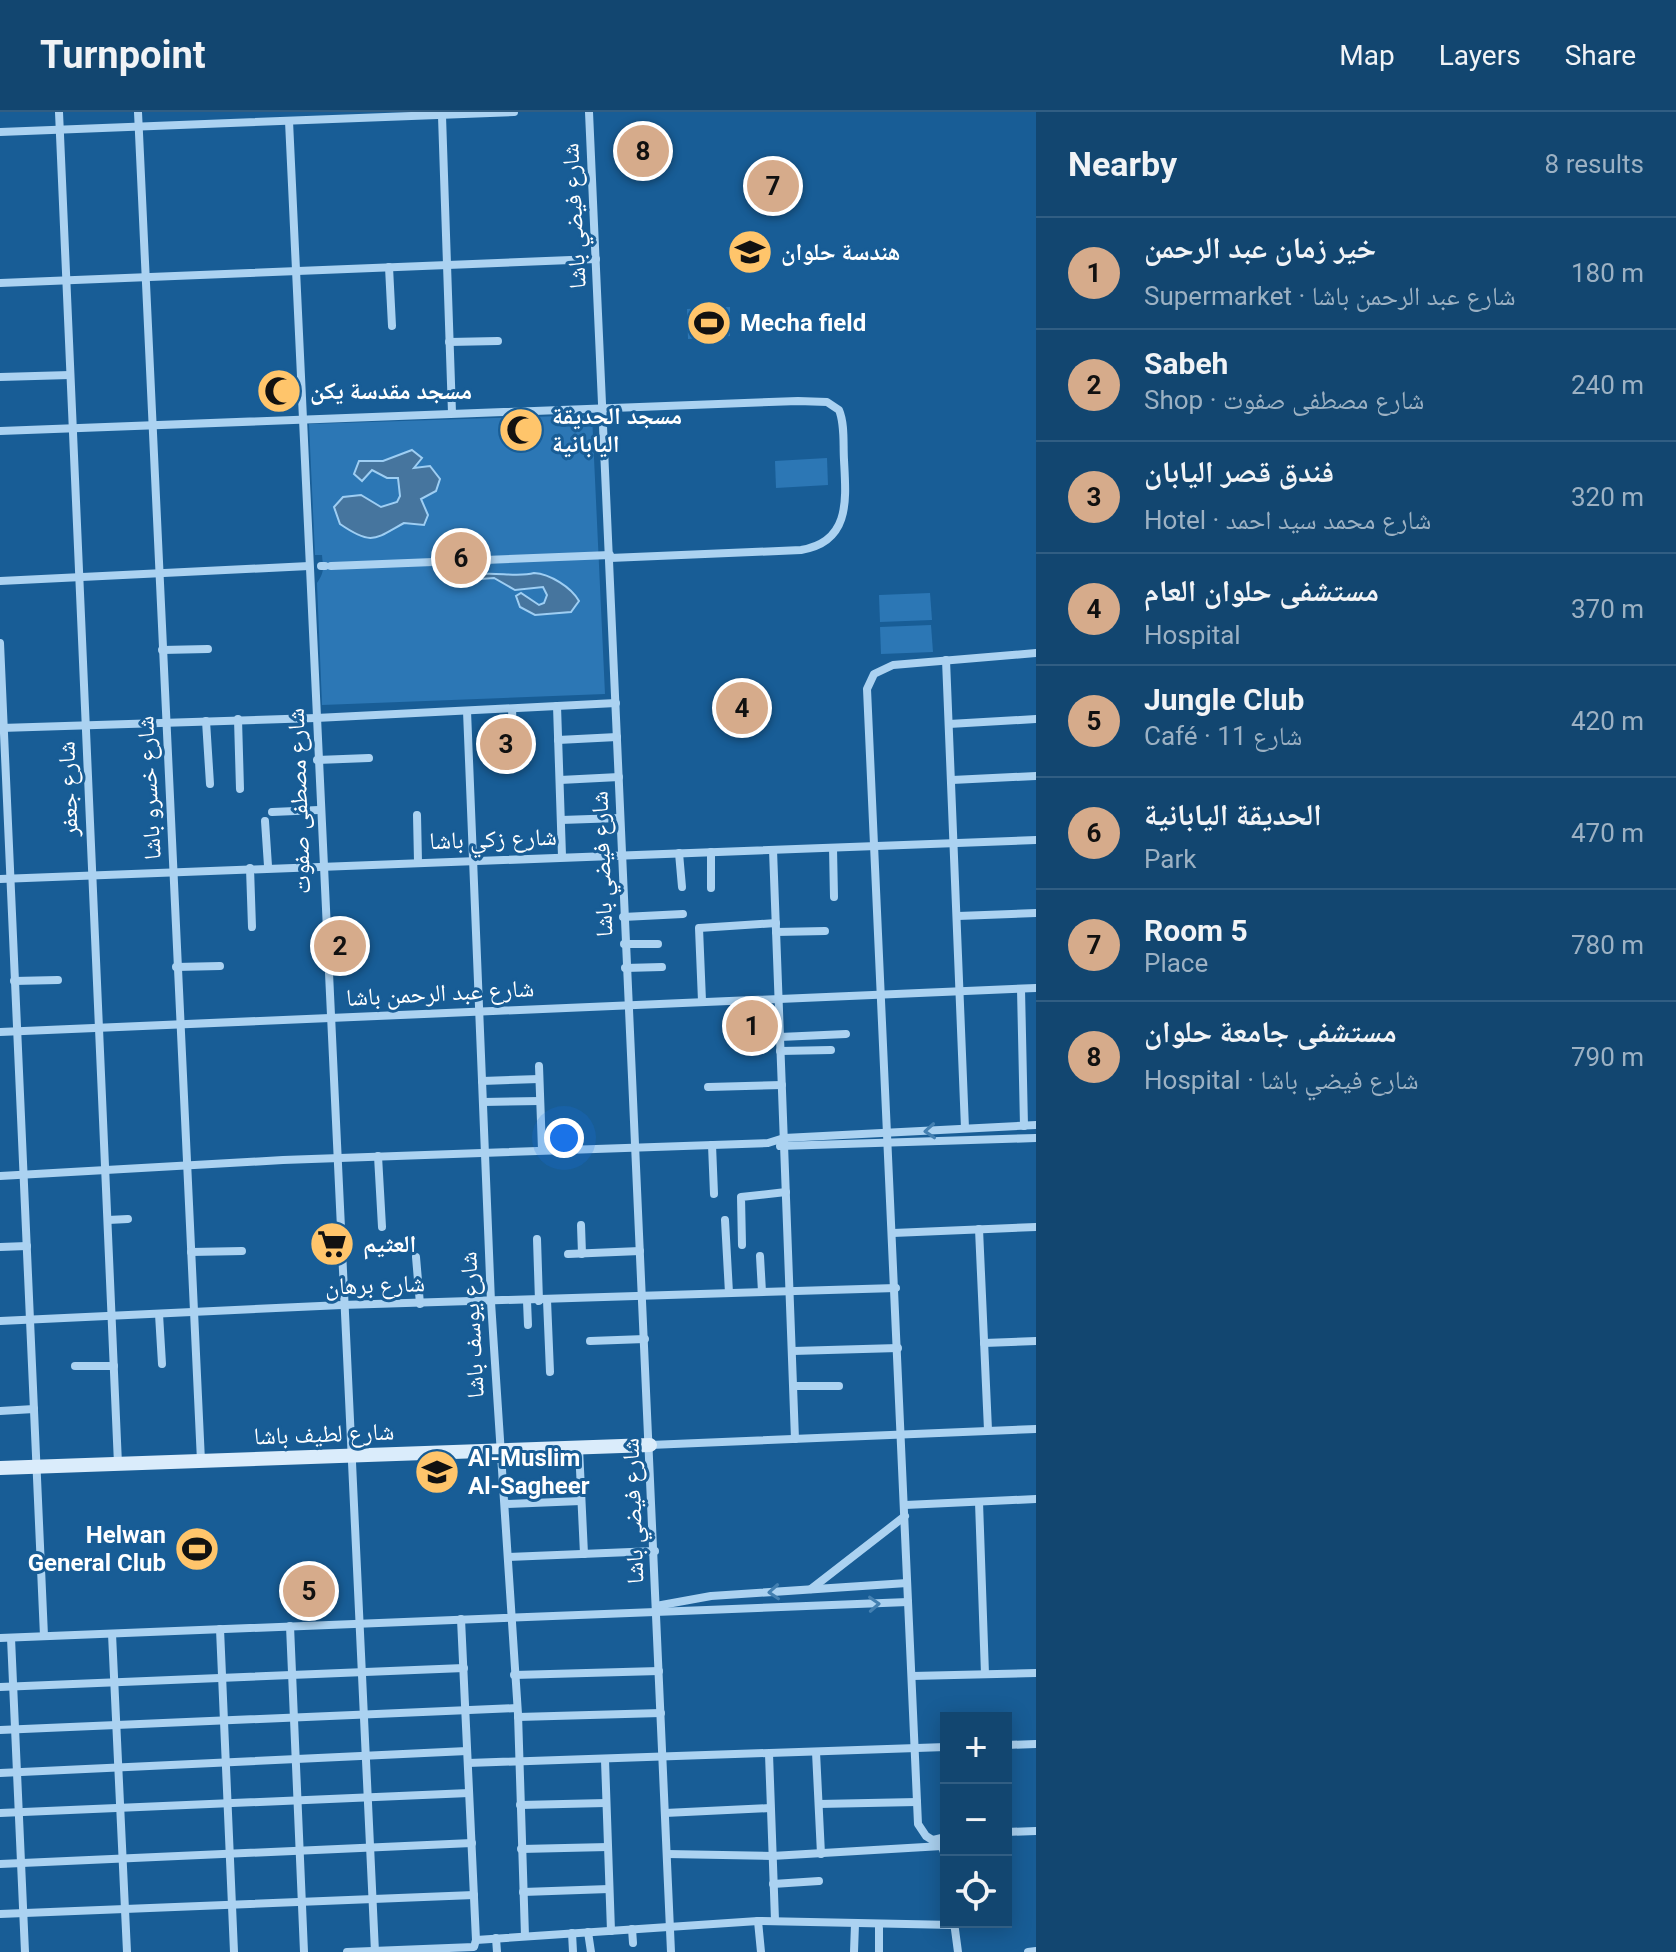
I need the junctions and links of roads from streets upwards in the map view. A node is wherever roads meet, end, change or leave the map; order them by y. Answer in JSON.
{"nodes":[{"id":1,"x":59,"y":112,"type":"edge"},
{"id":2,"x":138,"y":112,"type":"edge"},
{"id":3,"x":514,"y":112,"type":"edge"},
{"id":4,"x":589,"y":112,"type":"edge"},
{"id":5,"x":442,"y":116,"type":"junction"},
{"id":6,"x":289,"y":121,"type":"junction"},
{"id":7,"x":139,"y":127,"type":"junction"},
{"id":8,"x":60,"y":129,"type":"junction"},
{"id":9,"x":0,"y":132,"type":"edge"},
{"id":10,"x":596,"y":259,"type":"junction"},
{"id":11,"x":446,"y":266,"type":"junction"},
{"id":12,"x":389,"y":267,"type":"junction"},
{"id":13,"x":296,"y":270,"type":"junction"},
{"id":14,"x":145,"y":277,"type":"junction"},
{"id":15,"x":66,"y":281,"type":"junction"},
{"id":16,"x":0,"y":283,"type":"edge"},
{"id":17,"x":392,"y":326,"type":"dead end"},
{"id":18,"x":498,"y":341,"type":"dead end"},
{"id":19,"x":449,"y":342,"type":"junction"},
{"id":20,"x":70,"y":375,"type":"junction"},
{"id":21,"x":0,"y":377,"type":"edge"},
{"id":22,"x":603,"y":407,"type":"junction"},
{"id":23,"x":452,"y":413,"type":"junction"},
{"id":24,"x":304,"y":418,"type":"junction"},
{"id":25,"x":152,"y":425,"type":"junction"},
{"id":26,"x":73,"y":429,"type":"junction"},
{"id":27,"x":0,"y":431,"type":"edge"},
{"id":28,"x":610,"y":556,"type":"junction"},
{"id":29,"x":309,"y":566,"type":"junction"},
{"id":30,"x":325,"y":566,"type":"dead end"},
{"id":31,"x":158,"y":575,"type":"junction"},
{"id":32,"x":80,"y":578,"type":"junction"},
{"id":33,"x":0,"y":581,"type":"edge"},
{"id":34,"x":0,"y":643,"type":"edge"},
{"id":35,"x":208,"y":649,"type":"dead end"},
{"id":36,"x":162,"y":650,"type":"junction"},
{"id":37,"x":1036,"y":653,"type":"edge"},
{"id":38,"x":946,"y":660,"type":"junction"},
{"id":39,"x":616,"y":703,"type":"junction"},
{"id":40,"x":557,"y":706,"type":"junction"},
{"id":41,"x":512,"y":709,"type":"junction"},
{"id":42,"x":467,"y":711,"type":"junction"},
{"id":43,"x":316,"y":718,"type":"junction"},
{"id":44,"x":238,"y":719,"type":"junction"},
{"id":45,"x":1036,"y":719,"type":"edge"},
{"id":46,"x":206,"y":721,"type":"junction"},
{"id":47,"x":165,"y":723,"type":"junction"},
{"id":48,"x":949,"y":724,"type":"junction"},
{"id":49,"x":86,"y":726,"type":"junction"},
{"id":50,"x":2,"y":728,"type":"edge"},
{"id":51,"x":617,"y":737,"type":"junction"},
{"id":52,"x":558,"y":740,"type":"junction"},
{"id":53,"x":369,"y":758,"type":"dead end"},
{"id":54,"x":317,"y":760,"type":"junction"},
{"id":55,"x":514,"y":761,"type":"dead end"},
{"id":56,"x":1036,"y":776,"type":"edge"},
{"id":57,"x":619,"y":777,"type":"junction"},
{"id":58,"x":560,"y":780,"type":"junction"},
{"id":59,"x":952,"y":780,"type":"junction"},
{"id":60,"x":210,"y":784,"type":"dead end"},
{"id":61,"x":240,"y":789,"type":"dead end"},
{"id":62,"x":319,"y":810,"type":"junction"},
{"id":63,"x":272,"y":812,"type":"dead end"},
{"id":64,"x":417,"y":815,"type":"dead end"},
{"id":65,"x":620,"y":818,"type":"junction"},
{"id":66,"x":561,"y":820,"type":"junction"},
{"id":67,"x":265,"y":821,"type":"dead end"},
{"id":68,"x":1036,"y":840,"type":"edge"},
{"id":69,"x":955,"y":844,"type":"junction"},
{"id":70,"x":874,"y":846,"type":"junction"},
{"id":71,"x":833,"y":848,"type":"junction"},
{"id":72,"x":773,"y":850,"type":"junction"},
{"id":73,"x":711,"y":852,"type":"junction"},
{"id":74,"x":679,"y":853,"type":"junction"},
{"id":75,"x":621,"y":855,"type":"junction"},
{"id":76,"x":562,"y":856,"type":"junction"},
{"id":77,"x":474,"y":860,"type":"junction"},
{"id":78,"x":418,"y":862,"type":"junction"},
{"id":79,"x":268,"y":866,"type":"junction"},
{"id":80,"x":322,"y":866,"type":"junction"},
{"id":81,"x":250,"y":868,"type":"junction"},
{"id":82,"x":173,"y":873,"type":"junction"},
{"id":83,"x":91,"y":876,"type":"junction"},
{"id":84,"x":5,"y":879,"type":"edge"},
{"id":85,"x":682,"y":887,"type":"dead end"},
{"id":86,"x":711,"y":888,"type":"dead end"},
{"id":87,"x":834,"y":897,"type":"dead end"},
{"id":88,"x":1036,"y":913,"type":"edge"},
{"id":89,"x":683,"y":914,"type":"dead end"},
{"id":90,"x":958,"y":916,"type":"junction"},
{"id":91,"x":623,"y":917,"type":"junction"},
{"id":92,"x":11,"y":920,"type":"junction"},
{"id":93,"x":0,"y":921,"type":"edge"},
{"id":94,"x":252,"y":927,"type":"dead end"},
{"id":95,"x":776,"y":927,"type":"junction"},
{"id":96,"x":825,"y":931,"type":"dead end"},
{"id":97,"x":624,"y":944,"type":"junction"},
{"id":98,"x":658,"y":944,"type":"dead end"},
{"id":99,"x":220,"y":966,"type":"dead end"},
{"id":100,"x":176,"y":967,"type":"junction"},
{"id":101,"x":662,"y":967,"type":"dead end"},
{"id":102,"x":625,"y":968,"type":"junction"},
{"id":103,"x":58,"y":980,"type":"dead end"},
{"id":104,"x":14,"y":981,"type":"junction"},
{"id":105,"x":1036,"y":988,"type":"edge"},
{"id":106,"x":1021,"y":989,"type":"junction"},
{"id":107,"x":961,"y":992,"type":"junction"},
{"id":108,"x":882,"y":996,"type":"junction"},
{"id":109,"x":779,"y":999,"type":"junction"},
{"id":110,"x":702,"y":1001,"type":"junction"},
{"id":111,"x":628,"y":1004,"type":"junction"},
{"id":112,"x":481,"y":1012,"type":"junction"},
{"id":113,"x":329,"y":1019,"type":"junction"},
{"id":114,"x":180,"y":1025,"type":"junction"},
{"id":115,"x":99,"y":1028,"type":"junction"},
{"id":116,"x":16,"y":1031,"type":"junction"},
{"id":117,"x":0,"y":1032,"type":"edge"},
{"id":118,"x":846,"y":1034,"type":"dead end"},
{"id":119,"x":780,"y":1037,"type":"junction"},
{"id":120,"x":831,"y":1050,"type":"dead end"},
{"id":121,"x":780,"y":1051,"type":"junction"},
{"id":122,"x":1023,"y":1056,"type":"junction"},
{"id":123,"x":1036,"y":1056,"type":"edge"},
{"id":124,"x":539,"y":1066,"type":"dead end"},
{"id":125,"x":539,"y":1079,"type":"junction"},
{"id":126,"x":482,"y":1081,"type":"junction"},
{"id":127,"x":782,"y":1085,"type":"junction"},
{"id":128,"x":734,"y":1086,"type":"junction"},
{"id":129,"x":708,"y":1087,"type":"dead end"},
{"id":130,"x":734,"y":1097,"type":"dead end"},
{"id":131,"x":540,"y":1101,"type":"junction"},
{"id":132,"x":483,"y":1102,"type":"junction"},
{"id":133,"x":1036,"y":1125,"type":"edge"},
{"id":134,"x":1024,"y":1126,"type":"junction"},
{"id":135,"x":965,"y":1128,"type":"junction"},
{"id":136,"x":889,"y":1133,"type":"junction"},
{"id":137,"x":1036,"y":1138,"type":"edge"},
{"id":138,"x":784,"y":1142,"type":"junction"},
{"id":139,"x":889,"y":1143,"type":"junction"},
{"id":140,"x":712,"y":1145,"type":"junction"},
{"id":141,"x":636,"y":1147,"type":"junction"},
{"id":142,"x":542,"y":1150,"type":"junction"},
{"id":143,"x":485,"y":1152,"type":"junction"},
{"id":144,"x":378,"y":1156,"type":"junction"},
{"id":145,"x":335,"y":1159,"type":"junction"},
{"id":146,"x":187,"y":1166,"type":"junction"},
{"id":147,"x":106,"y":1171,"type":"junction"},
{"id":148,"x":23,"y":1175,"type":"junction"},
{"id":149,"x":0,"y":1176,"type":"edge"},
{"id":150,"x":786,"y":1192,"type":"junction"},
{"id":151,"x":714,"y":1194,"type":"dead end"},
{"id":152,"x":128,"y":1219,"type":"dead end"},
{"id":153,"x":108,"y":1220,"type":"junction"},
{"id":154,"x":725,"y":1220,"type":"dead end"},
{"id":155,"x":581,"y":1225,"type":"dead end"},
{"id":156,"x":382,"y":1227,"type":"dead end"},
{"id":157,"x":1036,"y":1227,"type":"edge"},
{"id":158,"x":979,"y":1229,"type":"junction"},
{"id":159,"x":893,"y":1233,"type":"junction"},
{"id":160,"x":537,"y":1239,"type":"dead end"},
{"id":161,"x":742,"y":1245,"type":"dead end"},
{"id":162,"x":27,"y":1246,"type":"junction"},
{"id":163,"x":0,"y":1247,"type":"edge"},
{"id":164,"x":242,"y":1251,"type":"dead end"},
{"id":165,"x":640,"y":1251,"type":"junction"},
{"id":166,"x":191,"y":1252,"type":"junction"},
{"id":167,"x":568,"y":1254,"type":"dead end"},
{"id":168,"x":582,"y":1254,"type":"junction"},
{"id":169,"x":760,"y":1256,"type":"dead end"},
{"id":170,"x":416,"y":1257,"type":"dead end"},
{"id":171,"x":896,"y":1288,"type":"junction"},
{"id":172,"x":790,"y":1291,"type":"junction"},
{"id":173,"x":762,"y":1292,"type":"junction"},
{"id":174,"x":729,"y":1293,"type":"junction"},
{"id":175,"x":643,"y":1297,"type":"junction"},
{"id":176,"x":527,"y":1301,"type":"junction"},
{"id":177,"x":543,"y":1301,"type":"junction"},
{"id":178,"x":491,"y":1302,"type":"junction"},
{"id":179,"x":420,"y":1304,"type":"junction"},
{"id":180,"x":342,"y":1305,"type":"junction"},
{"id":181,"x":194,"y":1313,"type":"junction"},
{"id":182,"x":159,"y":1314,"type":"junction"},
{"id":183,"x":112,"y":1317,"type":"junction"},
{"id":184,"x":30,"y":1320,"type":"junction"},
{"id":185,"x":0,"y":1321,"type":"edge"},
{"id":186,"x":528,"y":1325,"type":"dead end"},
{"id":187,"x":645,"y":1339,"type":"junction"},
{"id":188,"x":590,"y":1341,"type":"dead end"},
{"id":189,"x":1036,"y":1341,"type":"edge"},
{"id":190,"x":984,"y":1343,"type":"junction"},
{"id":191,"x":898,"y":1348,"type":"junction"},
{"id":192,"x":793,"y":1351,"type":"junction"},
{"id":193,"x":162,"y":1364,"type":"dead end"},
{"id":194,"x":75,"y":1366,"type":"dead end"},
{"id":195,"x":114,"y":1366,"type":"junction"},
{"id":196,"x":550,"y":1372,"type":"dead end"},
{"id":197,"x":794,"y":1386,"type":"junction"},
{"id":198,"x":839,"y":1386,"type":"dead end"},
{"id":199,"x":34,"y":1409,"type":"junction"},
{"id":200,"x":0,"y":1411,"type":"edge"},
{"id":201,"x":1036,"y":1429,"type":"edge"},
{"id":202,"x":988,"y":1430,"type":"junction"},
{"id":203,"x":902,"y":1436,"type":"junction"},
{"id":204,"x":795,"y":1439,"type":"junction"},
{"id":205,"x":650,"y":1445,"type":"junction"},
{"id":206,"x":579,"y":1448,"type":"junction"},
{"id":207,"x":500,"y":1450,"type":"junction"},
{"id":208,"x":350,"y":1455,"type":"junction"},
{"id":209,"x":201,"y":1461,"type":"junction"},
{"id":210,"x":118,"y":1464,"type":"junction"},
{"id":211,"x":37,"y":1467,"type":"junction"},
{"id":212,"x":0,"y":1468,"type":"edge"},
{"id":213,"x":1036,"y":1499,"type":"edge"},
{"id":214,"x":581,"y":1501,"type":"junction"},
{"id":215,"x":979,"y":1502,"type":"junction"},
{"id":216,"x":505,"y":1504,"type":"junction"},
{"id":217,"x":905,"y":1505,"type":"junction"},
{"id":218,"x":905,"y":1516,"type":"junction"},
{"id":219,"x":655,"y":1551,"type":"junction"},
{"id":220,"x":584,"y":1554,"type":"junction"},
{"id":221,"x":508,"y":1557,"type":"junction"},
{"id":222,"x":907,"y":1583,"type":"junction"},
{"id":223,"x":847,"y":1588,"type":"junction"},
{"id":224,"x":811,"y":1590,"type":"junction"},
{"id":225,"x":908,"y":1602,"type":"junction"},
{"id":226,"x":848,"y":1605,"type":"junction"},
{"id":227,"x":657,"y":1610,"type":"junction"},
{"id":228,"x":511,"y":1617,"type":"junction"},
{"id":229,"x":461,"y":1619,"type":"junction"},
{"id":230,"x":358,"y":1624,"type":"junction"},
{"id":231,"x":290,"y":1626,"type":"junction"},
{"id":232,"x":220,"y":1629,"type":"junction"},
{"id":233,"x":112,"y":1634,"type":"junction"},
{"id":234,"x":44,"y":1636,"type":"junction"},
{"id":235,"x":0,"y":1638,"type":"edge"},
{"id":236,"x":11,"y":1638,"type":"junction"},
{"id":237,"x":464,"y":1668,"type":"junction"},
{"id":238,"x":659,"y":1671,"type":"junction"},
{"id":239,"x":361,"y":1672,"type":"junction"},
{"id":240,"x":1036,"y":1673,"type":"edge"},
{"id":241,"x":985,"y":1674,"type":"junction"},
{"id":242,"x":292,"y":1675,"type":"junction"},
{"id":243,"x":514,"y":1675,"type":"junction"},
{"id":244,"x":912,"y":1676,"type":"junction"},
{"id":245,"x":222,"y":1678,"type":"junction"},
{"id":246,"x":115,"y":1682,"type":"junction"},
{"id":247,"x":13,"y":1686,"type":"junction"},
{"id":248,"x":0,"y":1687,"type":"edge"},
{"id":249,"x":465,"y":1709,"type":"junction"},
{"id":250,"x":518,"y":1713,"type":"junction"},
{"id":251,"x":661,"y":1713,"type":"junction"},
{"id":252,"x":362,"y":1714,"type":"junction"},
{"id":253,"x":294,"y":1719,"type":"junction"},
{"id":254,"x":224,"y":1721,"type":"junction"},
{"id":255,"x":117,"y":1726,"type":"junction"},
{"id":256,"x":0,"y":1730,"type":"edge"},
{"id":257,"x":15,"y":1730,"type":"junction"},
{"id":258,"x":1036,"y":1744,"type":"edge"},
{"id":259,"x":1012,"y":1745,"type":"edge"},
{"id":260,"x":940,"y":1747,"type":"edge"},
{"id":261,"x":915,"y":1748,"type":"junction"},
{"id":262,"x":467,"y":1751,"type":"junction"},
{"id":263,"x":816,"y":1752,"type":"junction"},
{"id":264,"x":769,"y":1754,"type":"junction"},
{"id":265,"x":365,"y":1756,"type":"junction"},
{"id":266,"x":663,"y":1758,"type":"junction"},
{"id":267,"x":296,"y":1760,"type":"junction"},
{"id":268,"x":605,"y":1760,"type":"junction"},
{"id":269,"x":519,"y":1761,"type":"junction"},
{"id":270,"x":468,"y":1763,"type":"junction"},
{"id":271,"x":226,"y":1764,"type":"junction"},
{"id":272,"x":119,"y":1768,"type":"junction"},
{"id":273,"x":17,"y":1772,"type":"junction"},
{"id":274,"x":0,"y":1773,"type":"edge"},
{"id":275,"x":469,"y":1793,"type":"junction"},
{"id":276,"x":367,"y":1798,"type":"junction"},
{"id":277,"x":917,"y":1802,"type":"junction"},
{"id":278,"x":298,"y":1803,"type":"junction"},
{"id":279,"x":606,"y":1803,"type":"junction"},
{"id":280,"x":819,"y":1804,"type":"junction"},
{"id":281,"x":228,"y":1805,"type":"junction"},
{"id":282,"x":520,"y":1805,"type":"junction"},
{"id":283,"x":770,"y":1808,"type":"junction"},
{"id":284,"x":121,"y":1809,"type":"junction"},
{"id":285,"x":19,"y":1812,"type":"junction"},
{"id":286,"x":0,"y":1813,"type":"edge"},
{"id":287,"x":665,"y":1813,"type":"junction"},
{"id":288,"x":1036,"y":1831,"type":"edge"},
{"id":289,"x":1012,"y":1832,"type":"edge"},
{"id":290,"x":940,"y":1838,"type":"edge"},
{"id":291,"x":933,"y":1840,"type":"junction"},
{"id":292,"x":472,"y":1843,"type":"junction"},
{"id":293,"x":940,"y":1845,"type":"edge"},
{"id":294,"x":940,"y":1846,"type":"edge"},
{"id":295,"x":608,"y":1847,"type":"junction"},
{"id":296,"x":369,"y":1849,"type":"junction"},
{"id":297,"x":521,"y":1849,"type":"junction"},
{"id":298,"x":300,"y":1853,"type":"junction"},
{"id":299,"x":667,"y":1854,"type":"junction"},
{"id":300,"x":821,"y":1854,"type":"junction"},
{"id":301,"x":230,"y":1856,"type":"junction"},
{"id":302,"x":772,"y":1856,"type":"junction"},
{"id":303,"x":123,"y":1859,"type":"junction"},
{"id":304,"x":21,"y":1863,"type":"junction"},
{"id":305,"x":0,"y":1864,"type":"edge"},
{"id":306,"x":819,"y":1881,"type":"dead end"},
{"id":307,"x":773,"y":1884,"type":"junction"},
{"id":308,"x":609,"y":1889,"type":"junction"},
{"id":309,"x":523,"y":1892,"type":"junction"},
{"id":310,"x":474,"y":1895,"type":"junction"},
{"id":311,"x":372,"y":1901,"type":"junction"},
{"id":312,"x":302,"y":1904,"type":"junction"},
{"id":313,"x":233,"y":1906,"type":"junction"},
{"id":314,"x":125,"y":1910,"type":"junction"},
{"id":315,"x":24,"y":1913,"type":"junction"},
{"id":316,"x":0,"y":1914,"type":"edge"},
{"id":317,"x":775,"y":1920,"type":"junction"},
{"id":318,"x":758,"y":1921,"type":"junction"},
{"id":319,"x":940,"y":1923,"type":"edge"},
{"id":320,"x":670,"y":1924,"type":"junction"},
{"id":321,"x":855,"y":1924,"type":"junction"},
{"id":322,"x":879,"y":1925,"type":"junction"},
{"id":323,"x":955,"y":1928,"type":"edge"},
{"id":324,"x":632,"y":1929,"type":"junction"},
{"id":325,"x":611,"y":1931,"type":"junction"},
{"id":326,"x":588,"y":1932,"type":"junction"},
{"id":327,"x":572,"y":1933,"type":"junction"},
{"id":328,"x":525,"y":1936,"type":"junction"},
{"id":329,"x":496,"y":1938,"type":"junction"},
{"id":330,"x":633,"y":1943,"type":"dead end"},
{"id":331,"x":476,"y":1946,"type":"edge"},
{"id":332,"x":1036,"y":1951,"type":"edge"},
{"id":333,"x":25,"y":1952,"type":"edge"},
{"id":334,"x":127,"y":1952,"type":"edge"},
{"id":335,"x":234,"y":1952,"type":"edge"},
{"id":336,"x":304,"y":1952,"type":"edge"},
{"id":337,"x":347,"y":1952,"type":"edge"},
{"id":338,"x":375,"y":1952,"type":"edge"},
{"id":339,"x":497,"y":1952,"type":"edge"},
{"id":340,"x":573,"y":1952,"type":"edge"},
{"id":341,"x":591,"y":1952,"type":"edge"},
{"id":342,"x":671,"y":1952,"type":"edge"},
{"id":343,"x":761,"y":1952,"type":"edge"},
{"id":344,"x":854,"y":1952,"type":"edge"},
{"id":345,"x":879,"y":1952,"type":"edge"},
{"id":346,"x":958,"y":1952,"type":"edge"},
{"id":347,"x":1028,"y":1952,"type":"edge"}],
"edges":[{"from":1,"to":8,"type":"street","name":"شارع جعفر"},
{"from":2,"to":7,"type":"street","name":"شارع خسرو باشا"},
{"from":3,"to":5,"type":"street"},
{"from":4,"to":10,"type":"street","name":"شارع فيضي باشا"},
{"from":5,"to":6,"type":"street"},
{"from":5,"to":11,"type":"street"},
{"from":6,"to":7,"type":"street"},
{"from":6,"to":13,"type":"street","name":"شارع مصطفى صفوت"},
{"from":7,"to":8,"type":"street"},
{"from":7,"to":14,"type":"street","name":"شارع خسرو باشا"},
{"from":8,"to":9,"type":"street"},
{"from":8,"to":15,"type":"street","name":"شارع جعفر"},
{"from":10,"to":11,"type":"street"},
{"from":10,"to":22,"type":"street","name":"شارع فيضي باشا"},
{"from":11,"to":12,"type":"street"},
{"from":11,"to":19,"type":"street"},
{"from":12,"to":13,"type":"street"},
{"from":12,"to":17,"type":"street"},
{"from":13,"to":14,"type":"street"},
{"from":13,"to":24,"type":"street","name":"شارع مصطفى صفوت"},
{"from":14,"to":15,"type":"street"},
{"from":14,"to":25,"type":"street","name":"شارع خسرو باشا"},
{"from":15,"to":16,"type":"street"},
{"from":15,"to":20,"type":"street","name":"شارع جعفر"},
{"from":18,"to":19,"type":"street"},
{"from":19,"to":23,"type":"street"},
{"from":20,"to":21,"type":"street"},
{"from":20,"to":26,"type":"street","name":"شارع جعفر"},
{"from":22,"to":23,"type":"street"},
{"from":22,"to":28,"type":"street","name":"شارع فيضي باشا"},
{"from":22,"to":28,"type":"street"},
{"from":23,"to":24,"type":"street"},
{"from":24,"to":25,"type":"street"},
{"from":24,"to":29,"type":"street","name":"شارع مصطفى صفوت"},
{"from":25,"to":26,"type":"street"},
{"from":25,"to":31,"type":"street","name":"شارع خسرو باشا"},
{"from":26,"to":27,"type":"street"},
{"from":26,"to":32,"type":"street","name":"شارع جعفر"},
{"from":28,"to":30,"type":"street"},
{"from":28,"to":39,"type":"street","name":"شارع فيضي باشا"},
{"from":29,"to":31,"type":"street"},
{"from":29,"to":43,"type":"street","name":"شارع مصطفى صفوت"},
{"from":31,"to":32,"type":"street"},
{"from":31,"to":36,"type":"street","name":"شارع خسرو باشا"},
{"from":32,"to":33,"type":"street"},
{"from":32,"to":49,"type":"street","name":"شارع جعفر"},
{"from":34,"to":50,"type":"street"},
{"from":35,"to":36,"type":"street"},
{"from":36,"to":47,"type":"street","name":"شارع خسرو باشا"},
{"from":37,"to":38,"type":"street"},
{"from":38,"to":48,"type":"street"},
{"from":38,"to":70,"type":"street"},
{"from":39,"to":40,"type":"street"},
{"from":39,"to":51,"type":"street","name":"شارع فيضي باشا"},
{"from":40,"to":41,"type":"street"},
{"from":40,"to":52,"type":"street"},
{"from":41,"to":42,"type":"street"},
{"from":41,"to":55,"type":"street"},
{"from":42,"to":43,"type":"street"},
{"from":42,"to":77,"type":"street","name":"شارع يوسف باشا"},
{"from":43,"to":44,"type":"street"},
{"from":43,"to":54,"type":"street","name":"شارع مصطفى صفوت"},
{"from":44,"to":46,"type":"street"},
{"from":44,"to":61,"type":"street"},
{"from":45,"to":48,"type":"street"},
{"from":46,"to":47,"type":"street"},
{"from":46,"to":60,"type":"street"},
{"from":47,"to":49,"type":"street"},
{"from":47,"to":82,"type":"street","name":"شارع خسرو باشا"},
{"from":48,"to":59,"type":"street"},
{"from":49,"to":50,"type":"street"},
{"from":49,"to":83,"type":"street","name":"شارع جعفر"},
{"from":50,"to":84,"type":"street"},
{"from":51,"to":52,"type":"street"},
{"from":51,"to":57,"type":"street","name":"شارع فيضي باشا"},
{"from":52,"to":58,"type":"street"},
{"from":53,"to":54,"type":"street"},
{"from":54,"to":62,"type":"street","name":"شارع مصطفى صفوت"},
{"from":56,"to":59,"type":"street"},
{"from":57,"to":58,"type":"street"},
{"from":57,"to":65,"type":"street","name":"شارع فيضي باشا"},
{"from":58,"to":66,"type":"street"},
{"from":59,"to":69,"type":"street"},
{"from":62,"to":63,"type":"street"},
{"from":62,"to":80,"type":"street","name":"شارع مصطفى صفوت"},
{"from":64,"to":78,"type":"street"},
{"from":65,"to":66,"type":"street"},
{"from":65,"to":75,"type":"street","name":"شارع فيضي باشا"},
{"from":66,"to":76,"type":"street"},
{"from":67,"to":79,"type":"street"},
{"from":68,"to":69,"type":"street","name":"شارع زكي باشا"},
{"from":69,"to":70,"type":"street","name":"شارع زكي باشا"},
{"from":69,"to":90,"type":"street"},
{"from":70,"to":71,"type":"street","name":"شارع زكي باشا"},
{"from":70,"to":108,"type":"street"},
{"from":71,"to":72,"type":"street","name":"شارع زكي باشا"},
{"from":71,"to":87,"type":"street"},
{"from":72,"to":73,"type":"street","name":"شارع زكي باشا"},
{"from":72,"to":95,"type":"street"},
{"from":73,"to":74,"type":"street","name":"شارع زكي باشا"},
{"from":73,"to":86,"type":"street"},
{"from":74,"to":75,"type":"street","name":"شارع زكي باشا"},
{"from":74,"to":85,"type":"street"},
{"from":75,"to":76,"type":"street","name":"شارع زكي باشا"},
{"from":75,"to":91,"type":"street","name":"شارع فيضي باشا"},
{"from":76,"to":77,"type":"street","name":"شارع زكي باشا"},
{"from":77,"to":78,"type":"street","name":"شارع زكي باشا"},
{"from":77,"to":112,"type":"street","name":"شارع يوسف باشا"},
{"from":78,"to":80,"type":"street","name":"شارع زكي باشا"},
{"from":79,"to":80,"type":"street","name":"شارع زكي باشا"},
{"from":79,"to":81,"type":"street","name":"شارع زكي باشا"},
{"from":80,"to":113,"type":"street","name":"شارع مصطفى صفوت"},
{"from":81,"to":82,"type":"street","name":"شارع زكي باشا"},
{"from":81,"to":94,"type":"street"},
{"from":82,"to":83,"type":"street","name":"شارع زكي باشا"},
{"from":82,"to":100,"type":"street","name":"شارع خسرو باشا"},
{"from":83,"to":84,"type":"street","name":"شارع زكي باشا"},
{"from":83,"to":115,"type":"street","name":"شارع جعفر"},
{"from":84,"to":92,"type":"street"},
{"from":88,"to":90,"type":"street"},
{"from":89,"to":91,"type":"street"},
{"from":90,"to":107,"type":"street"},
{"from":91,"to":97,"type":"street","name":"شارع فيضي باشا"},
{"from":92,"to":93,"type":"street"},
{"from":92,"to":104,"type":"street"},
{"from":95,"to":96,"type":"street"},
{"from":95,"to":109,"type":"street"},
{"from":95,"to":110,"type":"street"},
{"from":97,"to":98,"type":"street"},
{"from":97,"to":102,"type":"street","name":"شارع فيضي باشا"},
{"from":99,"to":100,"type":"street"},
{"from":100,"to":114,"type":"street","name":"شارع خسرو باشا"},
{"from":101,"to":102,"type":"street"},
{"from":102,"to":111,"type":"street","name":"شارع فيضي باشا"},
{"from":103,"to":104,"type":"street"},
{"from":104,"to":116,"type":"street"},
{"from":105,"to":106,"type":"street","name":"شارع عبد الرحمن باشا"},
{"from":106,"to":107,"type":"street","name":"شارع عبد الرحمن باشا"},
{"from":106,"to":122,"type":"street"},
{"from":107,"to":108,"type":"street","name":"شارع عبد الرحمن باشا"},
{"from":107,"to":135,"type":"street"},
{"from":108,"to":109,"type":"street","name":"شارع عبد الرحمن باشا"},
{"from":108,"to":136,"type":"street"},
{"from":109,"to":110,"type":"street","name":"شارع عبد الرحمن باشا"},
{"from":109,"to":119,"type":"street"},
{"from":110,"to":111,"type":"street","name":"شارع عبد الرحمن باشا"},
{"from":111,"to":112,"type":"street","name":"شارع عبد الرحمن باشا"},
{"from":111,"to":141,"type":"street","name":"شارع فيضي باشا"},
{"from":112,"to":113,"type":"street","name":"شارع عبد الرحمن باشا"},
{"from":112,"to":126,"type":"street","name":"شارع يوسف باشا"},
{"from":113,"to":114,"type":"street","name":"شارع عبد الرحمن باشا"},
{"from":113,"to":145,"type":"street","name":"شارع مصطفى صفوت"},
{"from":114,"to":115,"type":"street","name":"شارع عبد الرحمن باشا"},
{"from":114,"to":146,"type":"street","name":"شارع خسرو باشا"},
{"from":115,"to":116,"type":"street","name":"شارع عبد الرحمن باشا"},
{"from":115,"to":147,"type":"street","name":"شارع جعفر"},
{"from":116,"to":117,"type":"street","name":"شارع عبد الرحمن باشا"},
{"from":116,"to":148,"type":"street"},
{"from":118,"to":119,"type":"street"},
{"from":119,"to":121,"type":"street"},
{"from":120,"to":121,"type":"street"},
{"from":121,"to":127,"type":"street"},
{"from":122,"to":123,"type":"street"},
{"from":122,"to":134,"type":"street"},
{"from":124,"to":125,"type":"street"},
{"from":125,"to":126,"type":"street"},
{"from":125,"to":131,"type":"street"},
{"from":126,"to":132,"type":"street","name":"شارع يوسف باشا"},
{"from":127,"to":128,"type":"street"},
{"from":127,"to":138,"type":"street"},
{"from":128,"to":129,"type":"street"},
{"from":128,"to":130,"type":"street"},
{"from":131,"to":132,"type":"street"},
{"from":131,"to":142,"type":"street"},
{"from":132,"to":143,"type":"street","name":"شارع يوسف باشا"},
{"from":133,"to":134,"type":"street"},
{"from":134,"to":135,"type":"street"},
{"from":135,"to":136,"type":"street","one_way":true},
{"from":136,"to":138,"type":"street"},
{"from":136,"to":139,"type":"street"},
{"from":137,"to":139,"type":"street"},
{"from":138,"to":139,"type":"street"},
{"from":138,"to":140,"type":"street"},
{"from":138,"to":150,"type":"street"},
{"from":139,"to":159,"type":"street"},
{"from":140,"to":141,"type":"street"},
{"from":140,"to":151,"type":"street"},
{"from":141,"to":142,"type":"street"},
{"from":141,"to":165,"type":"street","name":"شارع فيضي باشا"},
{"from":142,"to":143,"type":"street"},
{"from":143,"to":144,"type":"street"},
{"from":143,"to":178,"type":"street","name":"شارع يوسف باشا"},
{"from":144,"to":145,"type":"street"},
{"from":144,"to":156,"type":"street"},
{"from":145,"to":146,"type":"street"},
{"from":145,"to":180,"type":"street","name":"شارع مصطفى صفوت"},
{"from":146,"to":147,"type":"street"},
{"from":146,"to":166,"type":"street","name":"شارع خسرو باشا"},
{"from":147,"to":148,"type":"street"},
{"from":147,"to":153,"type":"street","name":"شارع جعفر"},
{"from":148,"to":149,"type":"street"},
{"from":148,"to":162,"type":"street"},
{"from":150,"to":161,"type":"street"},
{"from":150,"to":172,"type":"street"},
{"from":152,"to":153,"type":"street"},
{"from":153,"to":183,"type":"street","name":"شارع جعفر"},
{"from":154,"to":174,"type":"street"},
{"from":155,"to":168,"type":"street"},
{"from":157,"to":158,"type":"street"},
{"from":158,"to":159,"type":"street"},
{"from":158,"to":190,"type":"street"},
{"from":159,"to":171,"type":"street"},
{"from":160,"to":177,"type":"street"},
{"from":162,"to":163,"type":"street"},
{"from":162,"to":184,"type":"street"},
{"from":164,"to":166,"type":"street"},
{"from":165,"to":168,"type":"street"},
{"from":165,"to":175,"type":"street","name":"شارع فيضي باشا"},
{"from":166,"to":181,"type":"street","name":"شارع خسرو باشا"},
{"from":167,"to":168,"type":"street"},
{"from":169,"to":173,"type":"street"},
{"from":170,"to":179,"type":"street"},
{"from":171,"to":172,"type":"street","name":"شارع برهان"},
{"from":171,"to":191,"type":"street"},
{"from":172,"to":173,"type":"street","name":"شارع برهان"},
{"from":172,"to":192,"type":"street"},
{"from":173,"to":174,"type":"street","name":"شارع برهان"},
{"from":174,"to":175,"type":"street","name":"شارع برهان"},
{"from":175,"to":177,"type":"street","name":"شارع برهان"},
{"from":175,"to":187,"type":"street","name":"شارع فيضي باشا"},
{"from":176,"to":177,"type":"street","name":"شارع برهان"},
{"from":176,"to":178,"type":"street","name":"شارع برهان"},
{"from":176,"to":186,"type":"street"},
{"from":177,"to":196,"type":"street"},
{"from":178,"to":179,"type":"street","name":"شارع برهان"},
{"from":178,"to":207,"type":"street","name":"شارع يوسف باشا"},
{"from":179,"to":180,"type":"street","name":"شارع برهان"},
{"from":180,"to":181,"type":"street","name":"شارع برهان"},
{"from":180,"to":208,"type":"street","name":"شارع مصطفى صفوت"},
{"from":181,"to":182,"type":"street","name":"شارع برهان"},
{"from":181,"to":209,"type":"street","name":"شارع خسرو باشا"},
{"from":182,"to":183,"type":"street","name":"شارع برهان"},
{"from":182,"to":193,"type":"street"},
{"from":183,"to":184,"type":"street","name":"شارع برهان"},
{"from":183,"to":195,"type":"street","name":"شارع جعفر"},
{"from":184,"to":185,"type":"street","name":"شارع برهان"},
{"from":184,"to":199,"type":"street"},
{"from":187,"to":188,"type":"street"},
{"from":187,"to":205,"type":"street","name":"شارع فيضي باشا"},
{"from":189,"to":190,"type":"street"},
{"from":190,"to":202,"type":"street"},
{"from":191,"to":192,"type":"street"},
{"from":191,"to":203,"type":"street"},
{"from":192,"to":197,"type":"street"},
{"from":194,"to":195,"type":"street"},
{"from":195,"to":210,"type":"street","name":"شارع جعفر"},
{"from":197,"to":198,"type":"street"},
{"from":197,"to":204,"type":"street"},
{"from":199,"to":200,"type":"street"},
{"from":199,"to":211,"type":"street"},
{"from":201,"to":202,"type":"street"},
{"from":202,"to":203,"type":"street"},
{"from":203,"to":204,"type":"street"},
{"from":203,"to":217,"type":"street"},
{"from":204,"to":205,"type":"street"},
{"from":205,"to":206,"type":"street","name":"شارع لطيف باشا"},
{"from":205,"to":219,"type":"street","name":"شارع فيضي باشا"},
{"from":206,"to":207,"type":"street","name":"شارع لطيف باشا"},
{"from":206,"to":214,"type":"street"},
{"from":207,"to":208,"type":"street","name":"شارع لطيف باشا"},
{"from":207,"to":216,"type":"street","name":"شارع يوسف باشا"},
{"from":208,"to":209,"type":"street","name":"شارع لطيف باشا"},
{"from":208,"to":230,"type":"street","name":"شارع مصطفى صفوت"},
{"from":209,"to":210,"type":"street","name":"شارع لطيف باشا"},
{"from":210,"to":211,"type":"street","name":"شارع لطيف باشا"},
{"from":211,"to":212,"type":"street","name":"شارع لطيف باشا"},
{"from":211,"to":234,"type":"street"},
{"from":213,"to":215,"type":"street"},
{"from":214,"to":216,"type":"street"},
{"from":214,"to":220,"type":"street"},
{"from":215,"to":217,"type":"street"},
{"from":215,"to":241,"type":"street"},
{"from":216,"to":221,"type":"street","name":"شارع يوسف باشا"},
{"from":217,"to":218,"type":"street"},
{"from":218,"to":222,"type":"street"},
{"from":218,"to":224,"type":"street"},
{"from":219,"to":220,"type":"street"},
{"from":219,"to":227,"type":"street","name":"شارع فيضي باشا"},
{"from":220,"to":221,"type":"street"},
{"from":221,"to":228,"type":"street","name":"شارع يوسف باشا"},
{"from":222,"to":223,"type":"street"},
{"from":222,"to":225,"type":"street"},
{"from":223,"to":224,"type":"street"},
{"from":223,"to":226,"type":"street"},
{"from":224,"to":227,"type":"street","one_way":true},
{"from":226,"to":225,"type":"street","one_way":true},
{"from":225,"to":244,"type":"street"},
{"from":226,"to":227,"type":"street"},
{"from":227,"to":228,"type":"street"},
{"from":227,"to":238,"type":"street","name":"شارع فيضي باشا"},
{"from":228,"to":229,"type":"street"},
{"from":228,"to":243,"type":"street","name":"شارع يوسف باشا"},
{"from":229,"to":230,"type":"street"},
{"from":229,"to":237,"type":"street"},
{"from":230,"to":231,"type":"street"},
{"from":230,"to":239,"type":"street","name":"شارع مصطفى صفوت"},
{"from":231,"to":232,"type":"street"},
{"from":231,"to":242,"type":"street"},
{"from":232,"to":233,"type":"street"},
{"from":232,"to":245,"type":"street"},
{"from":233,"to":234,"type":"street"},
{"from":233,"to":246,"type":"street"},
{"from":234,"to":236,"type":"street"},
{"from":235,"to":236,"type":"street"},
{"from":236,"to":247,"type":"street"},
{"from":237,"to":239,"type":"street"},
{"from":237,"to":249,"type":"street"},
{"from":238,"to":243,"type":"street"},
{"from":238,"to":251,"type":"street","name":"شارع فيضي باشا"},
{"from":239,"to":242,"type":"street"},
{"from":239,"to":252,"type":"street","name":"شارع مصطفى صفوت"},
{"from":240,"to":241,"type":"street"},
{"from":241,"to":244,"type":"street"},
{"from":242,"to":245,"type":"street"},
{"from":242,"to":253,"type":"street"},
{"from":243,"to":250,"type":"street","name":"شارع يوسف باشا"},
{"from":244,"to":261,"type":"street"},
{"from":245,"to":246,"type":"street"},
{"from":245,"to":254,"type":"street"},
{"from":246,"to":247,"type":"street"},
{"from":246,"to":255,"type":"street"},
{"from":247,"to":248,"type":"street"},
{"from":247,"to":257,"type":"street"},
{"from":249,"to":250,"type":"street"},
{"from":249,"to":252,"type":"street"},
{"from":249,"to":262,"type":"street"},
{"from":250,"to":251,"type":"street"},
{"from":250,"to":269,"type":"street","name":"شارع يوسف باشا"},
{"from":251,"to":266,"type":"street","name":"شارع فيضي باشا"},
{"from":252,"to":253,"type":"street"},
{"from":252,"to":265,"type":"street","name":"شارع مصطفى صفوت"},
{"from":253,"to":254,"type":"street"},
{"from":253,"to":267,"type":"street"},
{"from":254,"to":255,"type":"street"},
{"from":254,"to":271,"type":"street"},
{"from":255,"to":257,"type":"street"},
{"from":255,"to":272,"type":"street"},
{"from":256,"to":257,"type":"street"},
{"from":257,"to":273,"type":"street"},
{"from":258,"to":259,"type":"street"},
{"from":260,"to":261,"type":"street"},
{"from":261,"to":263,"type":"street"},
{"from":261,"to":277,"type":"street"},
{"from":262,"to":265,"type":"street"},
{"from":262,"to":270,"type":"street"},
{"from":263,"to":264,"type":"street"},
{"from":263,"to":280,"type":"street"},
{"from":264,"to":266,"type":"street"},
{"from":264,"to":283,"type":"street"},
{"from":265,"to":267,"type":"street"},
{"from":265,"to":276,"type":"street","name":"شارع مصطفى صفوت"},
{"from":266,"to":268,"type":"street"},
{"from":266,"to":287,"type":"street","name":"شارع فيضي باشا"},
{"from":267,"to":271,"type":"street"},
{"from":267,"to":278,"type":"street"},
{"from":268,"to":269,"type":"street"},
{"from":268,"to":279,"type":"street"},
{"from":269,"to":270,"type":"street"},
{"from":269,"to":282,"type":"street","name":"شارع يوسف باشا"},
{"from":270,"to":275,"type":"street"},
{"from":271,"to":272,"type":"street"},
{"from":271,"to":281,"type":"street"},
{"from":272,"to":273,"type":"street"},
{"from":272,"to":284,"type":"street"},
{"from":273,"to":274,"type":"street"},
{"from":273,"to":285,"type":"street"},
{"from":275,"to":276,"type":"street"},
{"from":275,"to":292,"type":"street"},
{"from":276,"to":278,"type":"street"},
{"from":276,"to":296,"type":"street","name":"شارع مصطفى صفوت"},
{"from":277,"to":280,"type":"street"},
{"from":277,"to":291,"type":"street"},
{"from":278,"to":281,"type":"street"},
{"from":278,"to":298,"type":"street"},
{"from":279,"to":282,"type":"street"},
{"from":279,"to":295,"type":"street"},
{"from":280,"to":300,"type":"street"},
{"from":281,"to":284,"type":"street"},
{"from":281,"to":301,"type":"street"},
{"from":282,"to":297,"type":"street","name":"شارع يوسف باشا"},
{"from":283,"to":287,"type":"street"},
{"from":283,"to":302,"type":"street"},
{"from":284,"to":285,"type":"street"},
{"from":284,"to":303,"type":"street"},
{"from":285,"to":286,"type":"street"},
{"from":285,"to":304,"type":"street"},
{"from":287,"to":299,"type":"street","name":"شارع فيضي باشا"},
{"from":288,"to":289,"type":"street"},
{"from":290,"to":291,"type":"street"},
{"from":291,"to":293,"type":"street"},
{"from":292,"to":296,"type":"street"},
{"from":292,"to":310,"type":"street"},
{"from":294,"to":300,"type":"street"},
{"from":295,"to":297,"type":"street"},
{"from":295,"to":308,"type":"street"},
{"from":296,"to":298,"type":"street"},
{"from":296,"to":311,"type":"street","name":"شارع مصطفى صفوت"},
{"from":297,"to":309,"type":"street","name":"شارع يوسف باشا"},
{"from":298,"to":301,"type":"street"},
{"from":298,"to":312,"type":"street"},
{"from":299,"to":302,"type":"street"},
{"from":299,"to":320,"type":"street","name":"شارع فيضي باشا"},
{"from":300,"to":302,"type":"street"},
{"from":301,"to":303,"type":"street"},
{"from":301,"to":313,"type":"street"},
{"from":302,"to":307,"type":"street"},
{"from":303,"to":304,"type":"street"},
{"from":303,"to":314,"type":"street"},
{"from":304,"to":305,"type":"street"},
{"from":304,"to":315,"type":"street"},
{"from":306,"to":307,"type":"street"},
{"from":307,"to":317,"type":"street"},
{"from":308,"to":309,"type":"street"},
{"from":308,"to":325,"type":"street"},
{"from":309,"to":328,"type":"street","name":"شارع يوسف باشا"},
{"from":310,"to":311,"type":"street"},
{"from":310,"to":331,"type":"street"},
{"from":311,"to":312,"type":"street"},
{"from":311,"to":338,"type":"street","name":"شارع مصطفى صفوت"},
{"from":312,"to":313,"type":"street"},
{"from":312,"to":336,"type":"street"},
{"from":313,"to":314,"type":"street"},
{"from":313,"to":335,"type":"street"},
{"from":314,"to":315,"type":"street"},
{"from":314,"to":334,"type":"street"},
{"from":315,"to":316,"type":"street"},
{"from":315,"to":333,"type":"street"},
{"from":317,"to":318,"type":"street"},
{"from":317,"to":321,"type":"street"},
{"from":318,"to":320,"type":"street"},
{"from":318,"to":343,"type":"street"},
{"from":319,"to":322,"type":"street"},
{"from":320,"to":324,"type":"street"},
{"from":320,"to":342,"type":"street","name":"شارع فيضي باشا"},
{"from":321,"to":322,"type":"street"},
{"from":321,"to":344,"type":"street"},
{"from":322,"to":345,"type":"street"},
{"from":323,"to":346,"type":"street"},
{"from":324,"to":325,"type":"street"},
{"from":324,"to":330,"type":"street"},
{"from":325,"to":326,"type":"street"},
{"from":326,"to":327,"type":"street"},
{"from":326,"to":341,"type":"street"},
{"from":327,"to":328,"type":"street"},
{"from":327,"to":340,"type":"street"},
{"from":328,"to":329,"type":"street"},
{"from":329,"to":331,"type":"street"},
{"from":329,"to":339,"type":"street"},
{"from":331,"to":338,"type":"street"},
{"from":332,"to":347,"type":"street"},
{"from":337,"to":338,"type":"street"}]}
